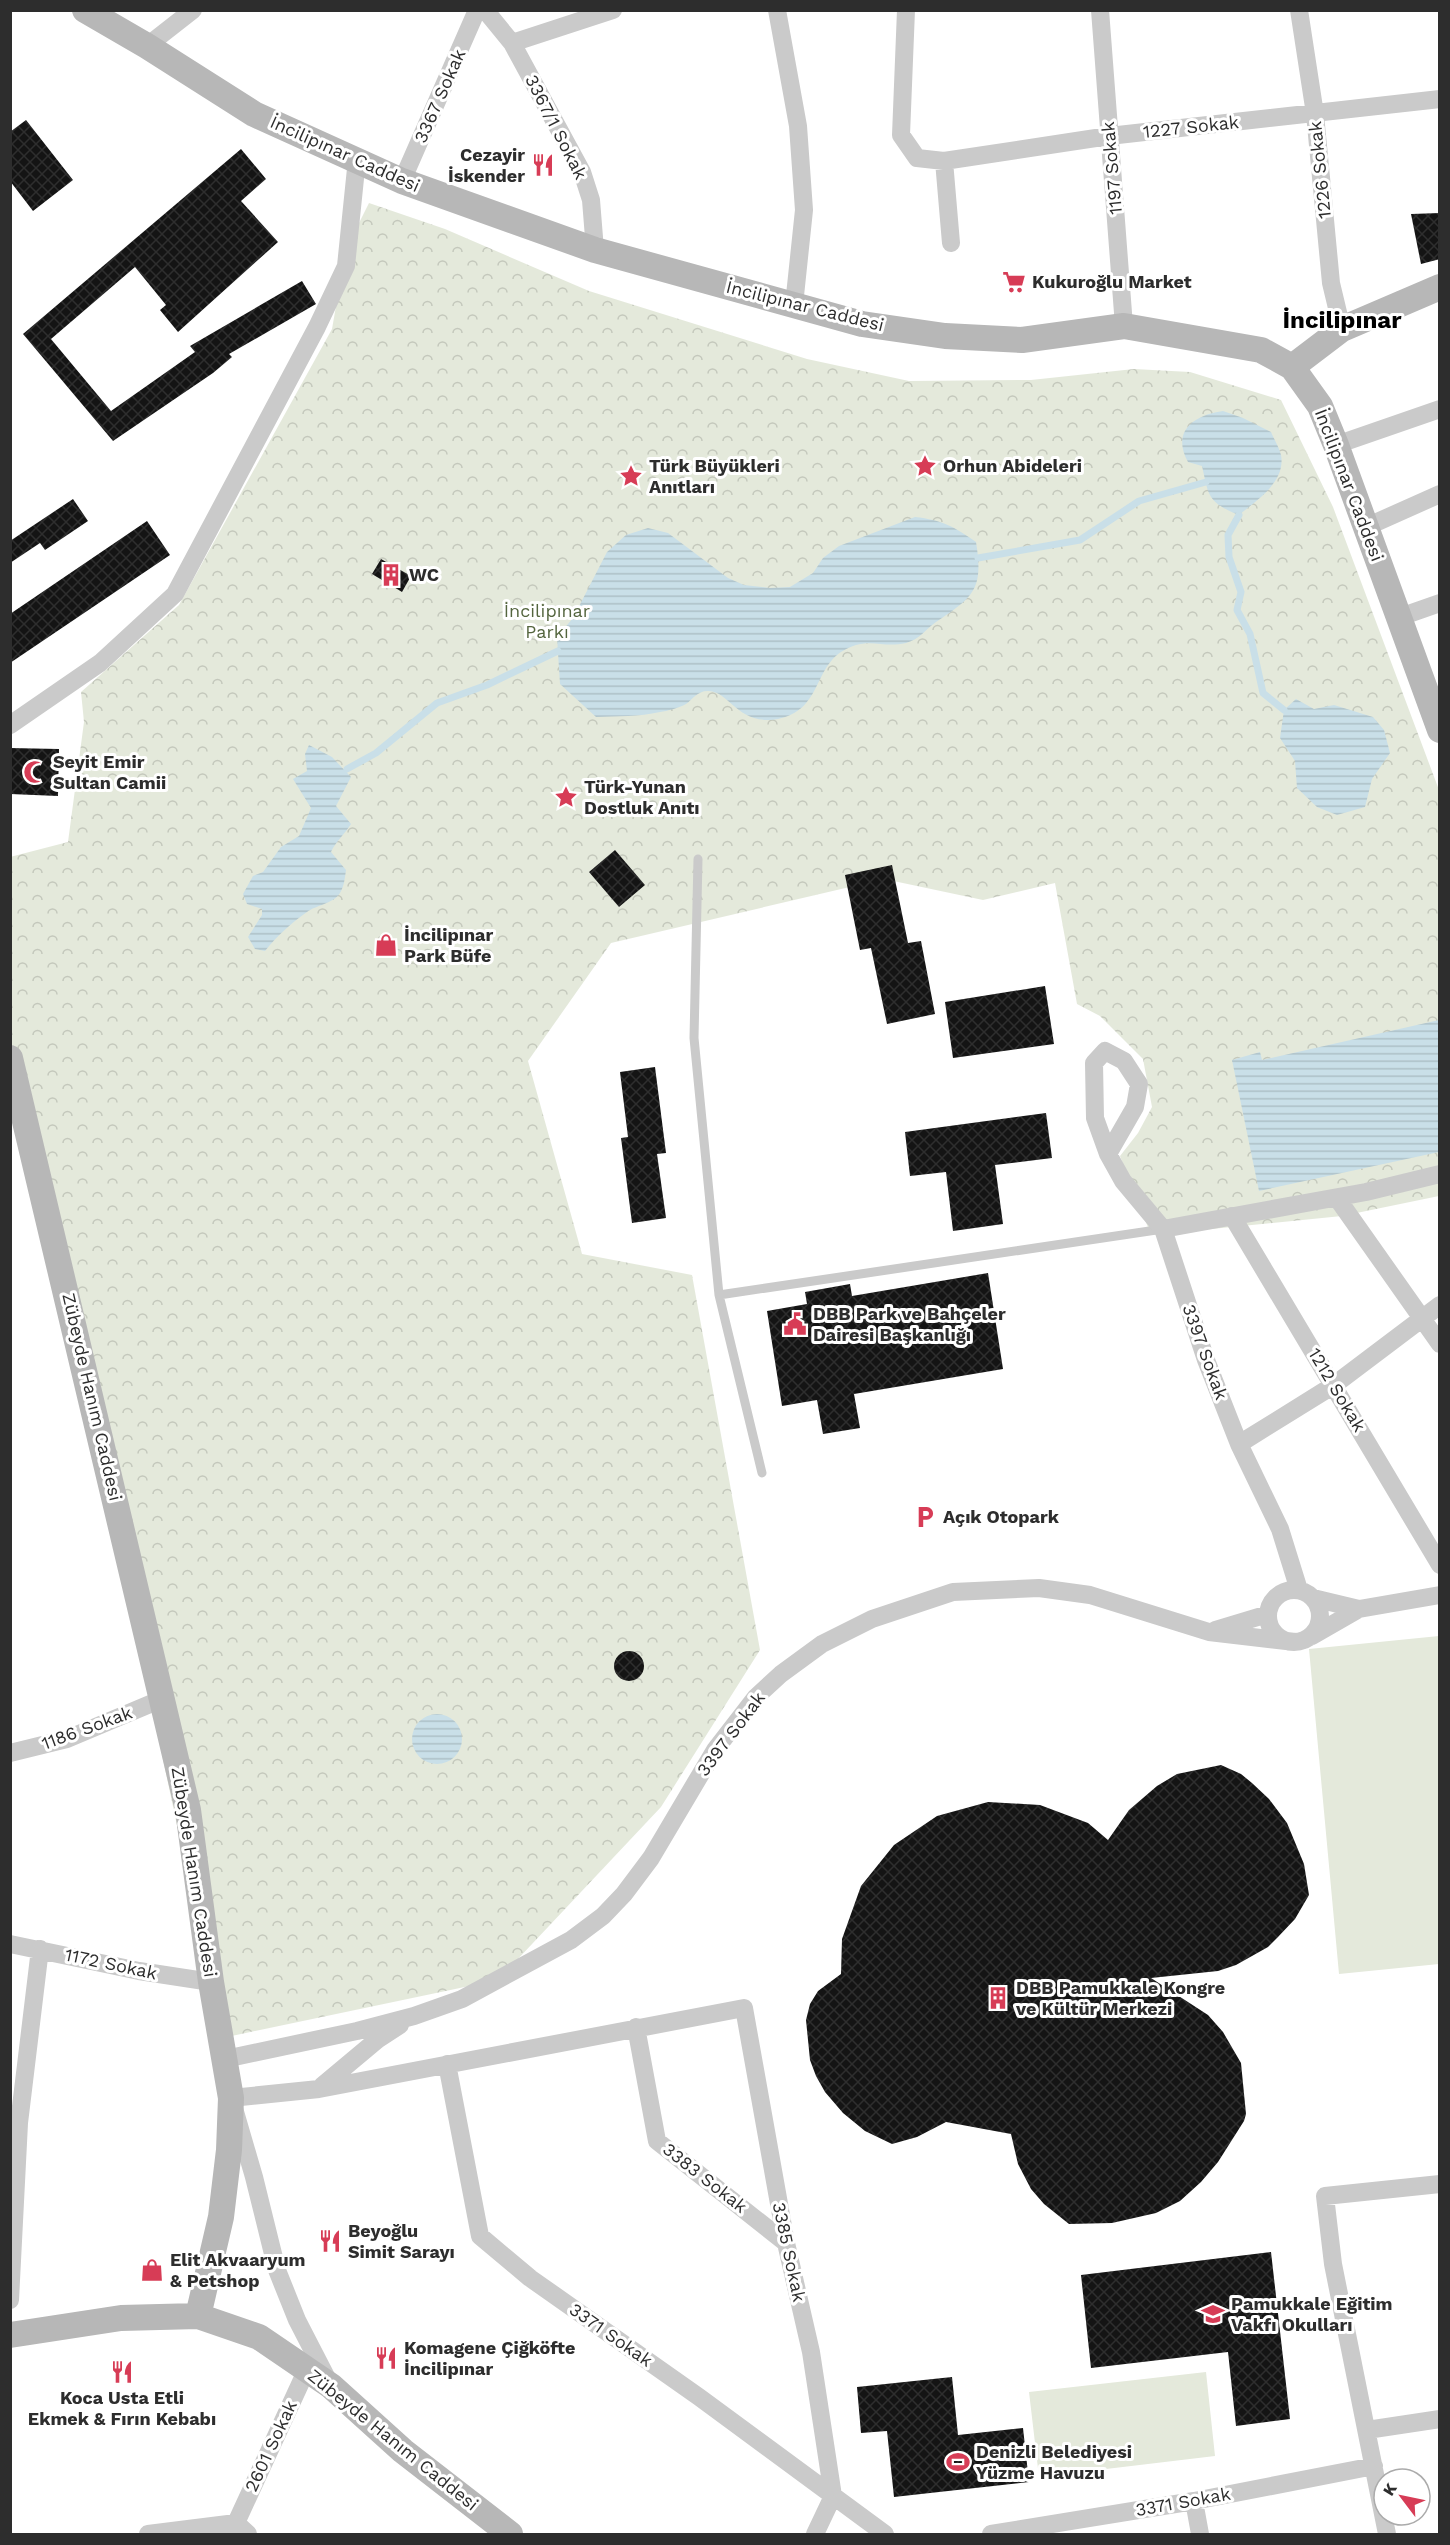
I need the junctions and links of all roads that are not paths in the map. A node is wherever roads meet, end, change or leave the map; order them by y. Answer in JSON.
{"nodes":[{"id":1,"x":85,"y":10,"type":"edge"},
{"id":2,"x":193,"y":10,"type":"edge"},
{"id":3,"x":477,"y":10,"type":"edge"},
{"id":4,"x":485,"y":10,"type":"edge"},
{"id":5,"x":614,"y":10,"type":"edge"},
{"id":6,"x":777,"y":10,"type":"edge"},
{"id":7,"x":906,"y":10,"type":"edge"},
{"id":8,"x":1100,"y":10,"type":"edge"},
{"id":9,"x":1299,"y":10,"type":"edge"},
{"id":10,"x":512,"y":43,"type":"junction"},
{"id":11,"x":147,"y":46,"type":"junction"},
{"id":12,"x":1440,"y":99,"type":"edge"},
{"id":13,"x":1315,"y":114,"type":"junction"},
{"id":14,"x":1109,"y":136,"type":"junction"},
{"id":15,"x":357,"y":159,"type":"junction"},
{"id":16,"x":944,"y":161,"type":"junction"},
{"id":17,"x":402,"y":181,"type":"junction"},
{"id":18,"x":951,"y":243,"type":"dead end"},
{"id":19,"x":595,"y":250,"type":"junction"},
{"id":20,"x":1440,"y":287,"type":"edge"},
{"id":21,"x":794,"y":305,"type":"junction"},
{"id":22,"x":1125,"y":326,"type":"junction"},
{"id":23,"x":1342,"y":329,"type":"junction"},
{"id":24,"x":1292,"y":367,"type":"junction"},
{"id":25,"x":1440,"y":409,"type":"edge"},
{"id":26,"x":1336,"y":445,"type":"junction"},
{"id":27,"x":1440,"y":494,"type":"edge"},
{"id":28,"x":1366,"y":526,"type":"junction"},
{"id":29,"x":1440,"y":603,"type":"edge"},
{"id":30,"x":1400,"y":617,"type":"junction"},
{"id":31,"x":1431,"y":684,"type":"edge"},
{"id":32,"x":10,"y":724,"type":"edge"},
{"id":33,"x":1440,"y":730,"type":"edge"},
{"id":34,"x":698,"y":859,"type":"dead end"},
{"id":35,"x":12,"y":1072,"type":"edge"},
{"id":36,"x":1108,"y":1154,"type":"junction"},
{"id":37,"x":1440,"y":1174,"type":"edge"},
{"id":38,"x":1336,"y":1198,"type":"junction"},
{"id":39,"x":1232,"y":1216,"type":"junction"},
{"id":40,"x":1163,"y":1229,"type":"junction"},
{"id":41,"x":719,"y":1295,"type":"junction"},
{"id":42,"x":1440,"y":1305,"type":"edge"},
{"id":43,"x":1423,"y":1319,"type":"junction"},
{"id":44,"x":1440,"y":1344,"type":"edge"},
{"id":45,"x":1334,"y":1385,"type":"junction"},
{"id":46,"x":1239,"y":1444,"type":"junction"},
{"id":47,"x":762,"y":1473,"type":"dead end"},
{"id":48,"x":1290,"y":1558,"type":"junction"},
{"id":49,"x":1440,"y":1565,"type":"edge"},
{"id":50,"x":1306,"y":1594,"type":"junction"},
{"id":51,"x":1440,"y":1594,"type":"edge"},
{"id":52,"x":1359,"y":1609,"type":"junction"},
{"id":53,"x":1269,"y":1610,"type":"junction"},
{"id":54,"x":1209,"y":1632,"type":"junction"},
{"id":55,"x":1303,"y":1639,"type":"junction"},
{"id":56,"x":162,"y":1699,"type":"junction"},
{"id":57,"x":10,"y":1754,"type":"edge"},
{"id":58,"x":10,"y":1944,"type":"edge"},
{"id":59,"x":40,"y":1949,"type":"junction"},
{"id":60,"x":211,"y":1982,"type":"junction"},
{"id":61,"x":414,"y":2016,"type":"junction"},
{"id":62,"x":636,"y":2027,"type":"junction"},
{"id":63,"x":225,"y":2059,"type":"junction"},
{"id":64,"x":447,"y":2064,"type":"junction"},
{"id":65,"x":319,"y":2089,"type":"junction"},
{"id":66,"x":231,"y":2098,"type":"junction"},
{"id":67,"x":15,"y":2122,"type":"edge"},
{"id":68,"x":1440,"y":2184,"type":"edge"},
{"id":69,"x":786,"y":2243,"type":"junction"},
{"id":70,"x":10,"y":2300,"type":"edge"},
{"id":71,"x":198,"y":2316,"type":"junction"},
{"id":72,"x":10,"y":2335,"type":"edge"},
{"id":73,"x":307,"y":2368,"type":"junction"},
{"id":74,"x":331,"y":2385,"type":"junction"},
{"id":75,"x":1440,"y":2419,"type":"edge"},
{"id":76,"x":1367,"y":2430,"type":"junction"},
{"id":77,"x":1374,"y":2466,"type":"junction"},
{"id":78,"x":833,"y":2496,"type":"junction"},
{"id":79,"x":1194,"y":2501,"type":"junction"},
{"id":80,"x":242,"y":2529,"type":"edge"},
{"id":81,"x":148,"y":2535,"type":"edge"},
{"id":82,"x":510,"y":2535,"type":"edge"},
{"id":83,"x":814,"y":2535,"type":"edge"},
{"id":84,"x":885,"y":2535,"type":"edge"},
{"id":85,"x":991,"y":2535,"type":"edge"},
{"id":86,"x":1200,"y":2535,"type":"edge"},
{"id":87,"x":1387,"y":2535,"type":"edge"}],
"edges":[{"from":1,"to":11,"type":"main road","name":"İncilipınar Caddesi"},
{"from":2,"to":11,"type":"street"},
{"from":3,"to":17,"type":"street","name":"3367 Sokak"},
{"from":4,"to":10,"type":"street","name":"3367/1 Sokak"},
{"from":5,"to":10,"type":"street"},
{"from":6,"to":21,"type":"street"},
{"from":7,"to":16,"type":"street","name":"1227 Sokak"},
{"from":8,"to":14,"type":"street","name":"1197 Sokak"},
{"from":9,"to":13,"type":"street","name":"1226 Sokak"},
{"from":10,"to":19,"type":"street","name":"3367/1 Sokak"},
{"from":11,"to":15,"type":"main road","name":"İncilipınar Caddesi"},
{"from":12,"to":13,"type":"street","name":"1227 Sokak"},
{"from":13,"to":14,"type":"street","name":"1227 Sokak"},
{"from":13,"to":23,"type":"street","name":"1226 Sokak"},
{"from":14,"to":16,"type":"street","name":"1227 Sokak"},
{"from":14,"to":22,"type":"street","name":"1197 Sokak"},
{"from":15,"to":17,"type":"main road","name":"İncilipınar Caddesi"},
{"from":15,"to":32,"type":"street"},
{"from":16,"to":18,"type":"street"},
{"from":17,"to":19,"type":"main road","name":"İncilipınar Caddesi"},
{"from":19,"to":21,"type":"main road","name":"İncilipınar Caddesi"},
{"from":20,"to":23,"type":"main road"},
{"from":21,"to":22,"type":"main road","name":"İncilipınar Caddesi"},
{"from":22,"to":24,"type":"main road","name":"İncilipınar Caddesi"},
{"from":23,"to":24,"type":"main road"},
{"from":24,"to":26,"type":"main road","name":"İncilipınar Caddesi"},
{"from":25,"to":26,"type":"street"},
{"from":26,"to":28,"type":"main road","name":"İncilipınar Caddesi"},
{"from":27,"to":28,"type":"street"},
{"from":28,"to":30,"type":"main road","name":"İncilipınar Caddesi"},
{"from":29,"to":30,"type":"street"},
{"from":30,"to":31,"type":"main road","name":"İncilipınar Caddesi"},
{"from":31,"to":33,"type":"main road","name":"İncilipınar Caddesi"},
{"from":34,"to":41,"type":"lane"},
{"from":35,"to":56,"type":"main road","name":"Zübeyde Hanım Caddesi"},
{"from":36,"to":36,"type":"street","name":"3397 Sokak"},
{"from":36,"to":40,"type":"street","name":"3397 Sokak"},
{"from":37,"to":38,"type":"street"},
{"from":38,"to":39,"type":"street"},
{"from":38,"to":43,"type":"street"},
{"from":39,"to":40,"type":"street"},
{"from":39,"to":45,"type":"street","name":"1212 Sokak"},
{"from":40,"to":41,"type":"lane"},
{"from":40,"to":46,"type":"street","name":"3397 Sokak"},
{"from":41,"to":47,"type":"lane"},
{"from":42,"to":43,"type":"street"},
{"from":43,"to":44,"type":"street"},
{"from":43,"to":45,"type":"street"},
{"from":45,"to":46,"type":"street"},
{"from":45,"to":49,"type":"street","name":"1212 Sokak"},
{"from":46,"to":48,"type":"street","name":"3397 Sokak"},
{"from":48,"to":50,"type":"street","name":"3397 Sokak"},
{"from":48,"to":53,"type":"street"},
{"from":50,"to":52,"type":"street"},
{"from":50,"to":53,"type":"street"},
{"from":50,"to":55,"type":"street","name":"3397 Sokak"},
{"from":51,"to":52,"type":"street"},
{"from":52,"to":55,"type":"street"},
{"from":53,"to":54,"type":"street"},
{"from":53,"to":55,"type":"street"},
{"from":54,"to":55,"type":"street","name":"3397 Sokak"},
{"from":54,"to":61,"type":"street","name":"3397 Sokak"},
{"from":56,"to":57,"type":"street","name":"1186 Sokak"},
{"from":56,"to":60,"type":"main road","name":"Zübeyde Hanım Caddesi"},
{"from":58,"to":59,"type":"street","name":"1172 Sokak"},
{"from":59,"to":60,"type":"street","name":"1172 Sokak"},
{"from":59,"to":67,"type":"street"},
{"from":60,"to":63,"type":"main road","name":"Zübeyde Hanım Caddesi"},
{"from":61,"to":63,"type":"street"},
{"from":61,"to":65,"type":"street"},
{"from":62,"to":64,"type":"street"},
{"from":62,"to":69,"type":"street","name":"3383 Sokak"},
{"from":62,"to":69,"type":"street","name":"3385 Sokak"},
{"from":63,"to":66,"type":"main road","name":"Zübeyde Hanım Caddesi"},
{"from":64,"to":65,"type":"street"},
{"from":64,"to":78,"type":"street","name":"3371 Sokak"},
{"from":65,"to":66,"type":"street"},
{"from":66,"to":71,"type":"main road","name":"Zübeyde Hanım Caddesi"},
{"from":66,"to":74,"type":"street"},
{"from":67,"to":70,"type":"street"},
{"from":68,"to":76,"type":"street"},
{"from":69,"to":78,"type":"street","name":"3385 Sokak"},
{"from":71,"to":72,"type":"main road"},
{"from":71,"to":73,"type":"main road","name":"Zübeyde Hanım Caddesi"},
{"from":73,"to":74,"type":"main road","name":"Zübeyde Hanım Caddesi"},
{"from":73,"to":80,"type":"street","name":"2601 Sokak"},
{"from":74,"to":82,"type":"main road","name":"Zübeyde Hanım Caddesi"},
{"from":75,"to":76,"type":"street"},
{"from":76,"to":77,"type":"street"},
{"from":77,"to":79,"type":"street","name":"3371 Sokak"},
{"from":77,"to":87,"type":"street"},
{"from":78,"to":83,"type":"street"},
{"from":78,"to":84,"type":"street","name":"3371 Sokak"},
{"from":79,"to":85,"type":"street","name":"3371 Sokak"},
{"from":79,"to":86,"type":"street"},
{"from":80,"to":81,"type":"street","name":"2601 Sokak"}]}
